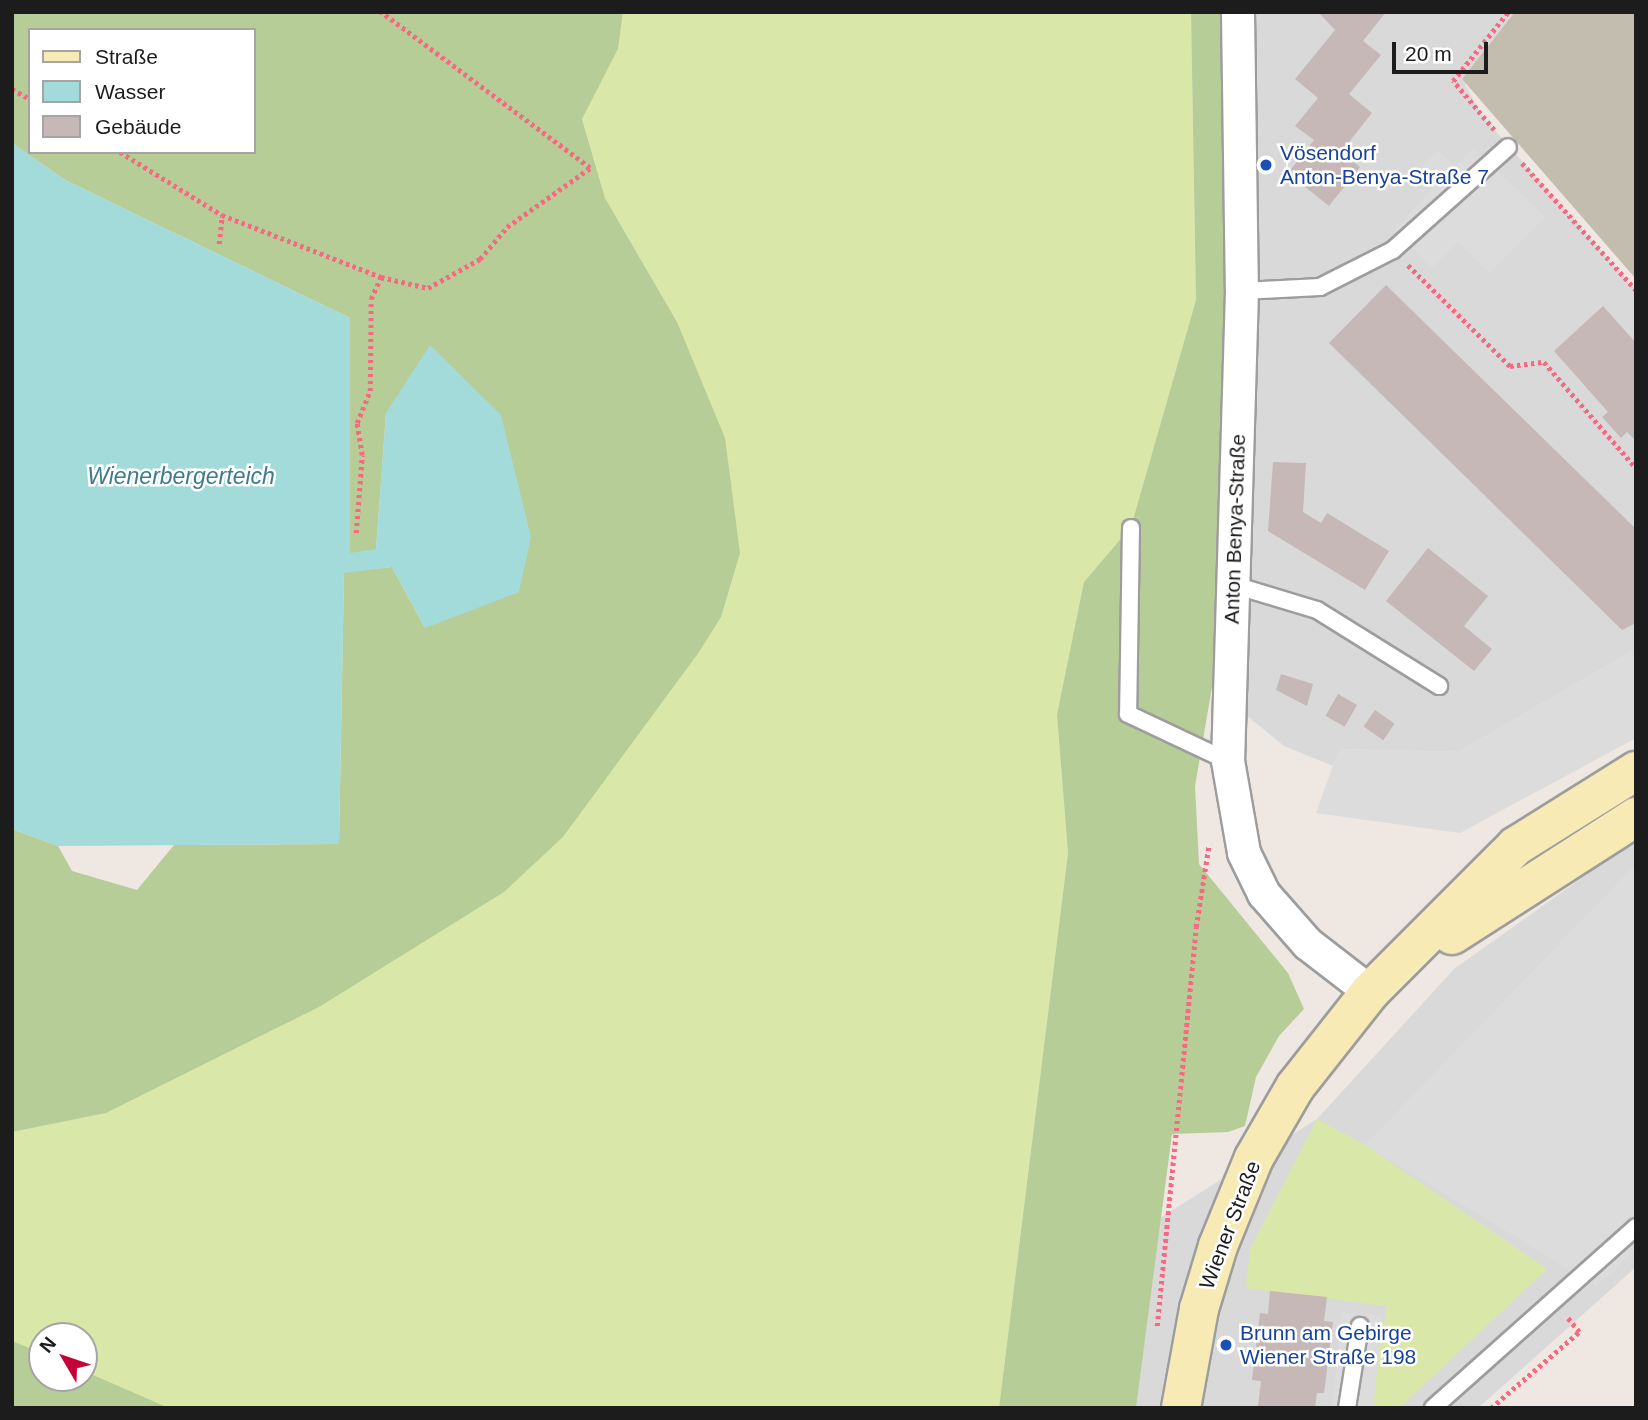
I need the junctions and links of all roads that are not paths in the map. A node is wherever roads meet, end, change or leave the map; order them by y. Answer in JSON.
{"nodes":[{"id":1,"x":1238,"y":12,"type":"edge"},
{"id":2,"x":1508,"y":147,"type":"dead end"},
{"id":3,"x":1242,"y":291,"type":"junction"},
{"id":4,"x":1131,"y":528,"type":"dead end"},
{"id":5,"x":1234,"y":585,"type":"junction"},
{"id":6,"x":1438,"y":686,"type":"dead end"},
{"id":7,"x":1228,"y":761,"type":"junction"},
{"id":8,"x":1636,"y":771,"type":"edge"},
{"id":9,"x":1635,"y":819,"type":"edge"},
{"id":10,"x":1370,"y":992,"type":"junction"},
{"id":11,"x":1636,"y":1227,"type":"edge"},
{"id":12,"x":1360,"y":1326,"type":"dead end"},
{"id":13,"x":1181,"y":1408,"type":"edge"},
{"id":14,"x":1347,"y":1408,"type":"edge"},
{"id":15,"x":1433,"y":1408,"type":"edge"}],
"edges":[{"from":1,"to":3,"type":"street","name":"Anton Benya-Straße"},
{"from":2,"to":3,"type":"lane"},
{"from":3,"to":5,"type":"street","name":"Anton Benya-Straße"},
{"from":4,"to":7,"type":"lane"},
{"from":5,"to":6,"type":"lane"},
{"from":5,"to":7,"type":"street","name":"Anton Benya-Straße"},
{"from":7,"to":10,"type":"street","name":"Anton Benya-Straße"},
{"from":8,"to":10,"type":"main road","name":"Wiener Straße"},
{"from":9,"to":10,"type":"main road","name":"Wiener Straße"},
{"from":10,"to":13,"type":"main road","name":"Wiener Straße"},
{"from":11,"to":15,"type":"lane"},
{"from":12,"to":14,"type":"lane"}]}
